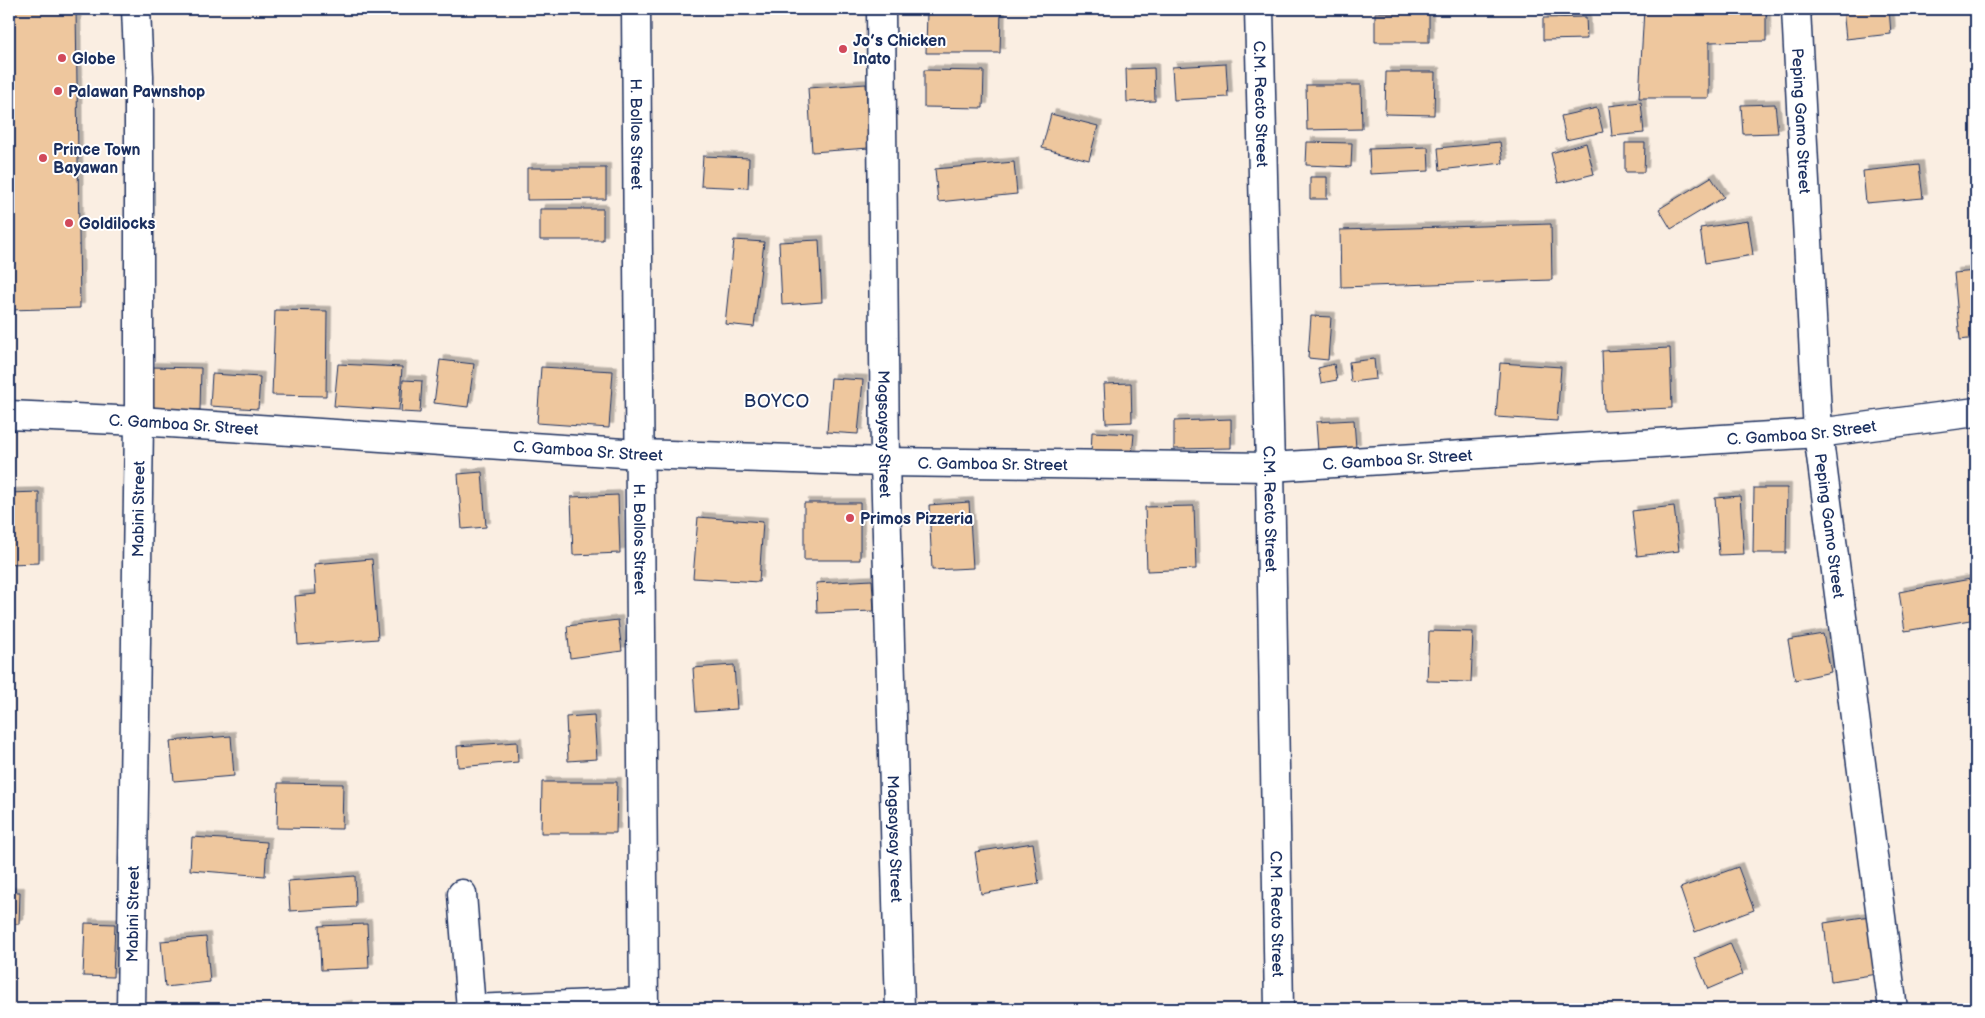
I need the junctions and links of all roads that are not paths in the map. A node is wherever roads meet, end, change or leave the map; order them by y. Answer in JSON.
{"nodes":[{"id":1,"x":136,"y":9,"type":"edge"},
{"id":2,"x":636,"y":9,"type":"edge"},
{"id":3,"x":881,"y":9,"type":"edge"},
{"id":4,"x":1259,"y":9,"type":"edge"},
{"id":5,"x":1796,"y":9,"type":"edge"},
{"id":6,"x":1976,"y":412,"type":"edge"},
{"id":7,"x":9,"y":415,"type":"edge"},
{"id":8,"x":139,"y":421,"type":"junction"},
{"id":9,"x":1818,"y":433,"type":"junction"},
{"id":10,"x":639,"y":454,"type":"junction"},
{"id":11,"x":885,"y":462,"type":"junction"},
{"id":12,"x":1270,"y":467,"type":"junction"},
{"id":13,"x":462,"y":894,"type":"dead end"},
{"id":14,"x":644,"y":1006,"type":"edge"},
{"id":15,"x":132,"y":1009,"type":"edge"},
{"id":16,"x":900,"y":1009,"type":"edge"},
{"id":17,"x":1279,"y":1009,"type":"edge"},
{"id":18,"x":1893,"y":1009,"type":"edge"}],
"edges":[{"from":1,"to":8,"type":"street","name":"Mabini Street"},
{"from":2,"to":10,"type":"street","name":"H. Bollos Street"},
{"from":3,"to":11,"type":"street","name":"Magsaysay Street"},
{"from":4,"to":12,"type":"street","name":"C.M. Recto Street"},
{"from":5,"to":9,"type":"street","name":"Peping Gamo Street"},
{"from":6,"to":9,"type":"street","name":"C. Gamboa Sr. Street"},
{"from":7,"to":8,"type":"street","name":"C. Gamboa Sr. Street"},
{"from":8,"to":10,"type":"street","name":"C. Gamboa Sr. Street"},
{"from":8,"to":15,"type":"street","name":"Mabini Street"},
{"from":9,"to":12,"type":"street","name":"C. Gamboa Sr. Street"},
{"from":9,"to":18,"type":"street","name":"Peping Gamo Street"},
{"from":10,"to":11,"type":"street","name":"C. Gamboa Sr. Street"},
{"from":10,"to":14,"type":"street","name":"H. Bollos Street"},
{"from":11,"to":12,"type":"street","name":"C. Gamboa Sr. Street"},
{"from":11,"to":16,"type":"street","name":"Magsaysay Street"},
{"from":12,"to":17,"type":"street","name":"C.M. Recto Street"},
{"from":13,"to":14,"type":"street"}]}
